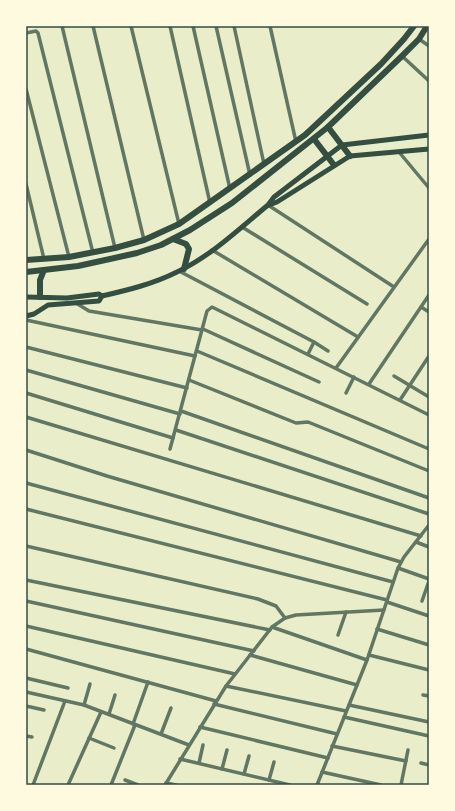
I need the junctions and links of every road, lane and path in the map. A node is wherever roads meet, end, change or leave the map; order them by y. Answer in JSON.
{"nodes":[{"id":1,"x":62,"y":26,"type":"edge"},
{"id":2,"x":93,"y":26,"type":"edge"},
{"id":3,"x":131,"y":26,"type":"edge"},
{"id":4,"x":170,"y":26,"type":"edge"},
{"id":5,"x":193,"y":26,"type":"edge"},
{"id":6,"x":216,"y":26,"type":"edge"},
{"id":7,"x":234,"y":26,"type":"edge"},
{"id":8,"x":270,"y":26,"type":"edge"},
{"id":9,"x":427,"y":26,"type":"edge"},
{"id":10,"x":413,"y":27,"type":"edge"},
{"id":11,"x":26,"y":33,"type":"edge"},
{"id":12,"x":419,"y":38,"type":"junction"},
{"id":13,"x":429,"y":46,"type":"edge"},
{"id":14,"x":402,"y":56,"type":"junction"},
{"id":15,"x":429,"y":81,"type":"edge"},
{"id":16,"x":26,"y":89,"type":"edge"},
{"id":17,"x":328,"y":127,"type":"junction"},
{"id":18,"x":429,"y":135,"type":"edge"},
{"id":19,"x":314,"y":139,"type":"junction"},
{"id":20,"x":296,"y":142,"type":"junction"},
{"id":21,"x":342,"y":145,"type":"junction"},
{"id":22,"x":429,"y":149,"type":"edge"},
{"id":23,"x":399,"y":152,"type":"junction"},
{"id":24,"x":350,"y":156,"type":"junction"},
{"id":25,"x":327,"y":157,"type":"junction"},
{"id":26,"x":264,"y":165,"type":"junction"},
{"id":27,"x":334,"y":165,"type":"junction"},
{"id":28,"x":250,"y":176,"type":"junction"},
{"id":29,"x":26,"y":184,"type":"edge"},
{"id":30,"x":429,"y":188,"type":"edge"},
{"id":31,"x":231,"y":190,"type":"junction"},
{"id":32,"x":210,"y":204,"type":"junction"},
{"id":33,"x":268,"y":205,"type":"junction"},
{"id":34,"x":179,"y":224,"type":"junction"},
{"id":35,"x":242,"y":226,"type":"junction"},
{"id":36,"x":173,"y":239,"type":"junction"},
{"id":37,"x":429,"y":239,"type":"edge"},
{"id":38,"x":144,"y":240,"type":"junction"},
{"id":39,"x":115,"y":248,"type":"junction"},
{"id":40,"x":212,"y":250,"type":"junction"},
{"id":41,"x":93,"y":253,"type":"junction"},
{"id":42,"x":69,"y":257,"type":"junction"},
{"id":43,"x":44,"y":259,"type":"junction"},
{"id":44,"x":26,"y":260,"type":"edge"},
{"id":45,"x":44,"y":270,"type":"junction"},
{"id":46,"x":182,"y":270,"type":"junction"},
{"id":47,"x":26,"y":272,"type":"edge"},
{"id":48,"x":394,"y":287,"type":"junction"},
{"id":49,"x":429,"y":295,"type":"edge"},
{"id":50,"x":102,"y":296,"type":"junction"},
{"id":51,"x":26,"y":297,"type":"edge"},
{"id":52,"x":40,"y":297,"type":"junction"},
{"id":53,"x":76,"y":303,"type":"junction"},
{"id":54,"x":367,"y":304,"type":"dead end"},
{"id":55,"x":421,"y":307,"type":"junction"},
{"id":56,"x":429,"y":312,"type":"edge"},
{"id":57,"x":26,"y":316,"type":"edge"},
{"id":58,"x":26,"y":320,"type":"edge"},
{"id":59,"x":202,"y":329,"type":"junction"},
{"id":60,"x":358,"y":337,"type":"junction"},
{"id":61,"x":314,"y":342,"type":"junction"},
{"id":62,"x":26,"y":347,"type":"edge"},
{"id":63,"x":197,"y":351,"type":"junction"},
{"id":64,"x":328,"y":351,"type":"dead end"},
{"id":65,"x":308,"y":354,"type":"junction"},
{"id":66,"x":195,"y":356,"type":"junction"},
{"id":67,"x":429,"y":356,"type":"edge"},
{"id":68,"x":424,"y":363,"type":"junction"},
{"id":69,"x":429,"y":366,"type":"edge"},
{"id":70,"x":336,"y":368,"type":"junction"},
{"id":71,"x":26,"y":370,"type":"edge"},
{"id":72,"x":394,"y":376,"type":"dead end"},
{"id":73,"x":354,"y":377,"type":"junction"},
{"id":74,"x":189,"y":380,"type":"junction"},
{"id":75,"x":319,"y":382,"type":"dead end"},
{"id":76,"x":369,"y":384,"type":"junction"},
{"id":77,"x":410,"y":386,"type":"junction"},
{"id":78,"x":187,"y":388,"type":"junction"},
{"id":79,"x":26,"y":393,"type":"edge"},
{"id":80,"x":346,"y":393,"type":"dead end"},
{"id":81,"x":429,"y":397,"type":"edge"},
{"id":82,"x":400,"y":400,"type":"junction"},
{"id":83,"x":181,"y":412,"type":"junction"},
{"id":84,"x":429,"y":415,"type":"edge"},
{"id":85,"x":26,"y":417,"type":"edge"},
{"id":86,"x":176,"y":430,"type":"junction"},
{"id":87,"x":174,"y":438,"type":"junction"},
{"id":88,"x":170,"y":449,"type":"dead end"},
{"id":89,"x":429,"y":449,"type":"edge"},
{"id":90,"x":26,"y":450,"type":"edge"},
{"id":91,"x":429,"y":471,"type":"edge"},
{"id":92,"x":26,"y":483,"type":"edge"},
{"id":93,"x":429,"y":498,"type":"edge"},
{"id":94,"x":26,"y":509,"type":"edge"},
{"id":95,"x":429,"y":514,"type":"edge"},
{"id":96,"x":428,"y":527,"type":"edge"},
{"id":97,"x":421,"y":536,"type":"junction"},
{"id":98,"x":416,"y":542,"type":"junction"},
{"id":99,"x":26,"y":546,"type":"edge"},
{"id":100,"x":429,"y":547,"type":"edge"},
{"id":101,"x":401,"y":562,"type":"junction"},
{"id":102,"x":398,"y":568,"type":"junction"},
{"id":103,"x":26,"y":580,"type":"edge"},
{"id":104,"x":429,"y":580,"type":"edge"},
{"id":105,"x":393,"y":582,"type":"junction"},
{"id":106,"x":26,"y":601,"type":"edge"},
{"id":107,"x":387,"y":601,"type":"junction"},
{"id":108,"x":422,"y":601,"type":"dead end"},
{"id":109,"x":384,"y":610,"type":"junction"},
{"id":110,"x":346,"y":612,"type":"junction"},
{"id":111,"x":429,"y":616,"type":"edge"},
{"id":112,"x":285,"y":618,"type":"junction"},
{"id":113,"x":26,"y":626,"type":"edge"},
{"id":114,"x":271,"y":628,"type":"junction"},
{"id":115,"x":377,"y":629,"type":"junction"},
{"id":116,"x":338,"y":635,"type":"dead end"},
{"id":117,"x":429,"y":645,"type":"edge"},
{"id":118,"x":26,"y":649,"type":"edge"},
{"id":119,"x":254,"y":651,"type":"junction"},
{"id":120,"x":250,"y":655,"type":"junction"},
{"id":121,"x":368,"y":655,"type":"junction"},
{"id":122,"x":367,"y":660,"type":"junction"},
{"id":123,"x":429,"y":670,"type":"edge"},
{"id":124,"x":235,"y":674,"type":"junction"},
{"id":125,"x":26,"y":678,"type":"edge"},
{"id":126,"x":148,"y":682,"type":"junction"},
{"id":127,"x":90,"y":684,"type":"dead end"},
{"id":128,"x":357,"y":684,"type":"junction"},
{"id":129,"x":226,"y":686,"type":"junction"},
{"id":130,"x":68,"y":688,"type":"dead end"},
{"id":131,"x":26,"y":692,"type":"edge"},
{"id":132,"x":115,"y":695,"type":"dead end"},
{"id":133,"x":423,"y":695,"type":"dead end"},
{"id":134,"x":429,"y":696,"type":"edge"},
{"id":135,"x":66,"y":701,"type":"junction"},
{"id":136,"x":215,"y":703,"type":"junction"},
{"id":137,"x":84,"y":705,"type":"junction"},
{"id":138,"x":349,"y":705,"type":"junction"},
{"id":139,"x":26,"y":706,"type":"edge"},
{"id":140,"x":171,"y":708,"type":"dead end"},
{"id":141,"x":44,"y":710,"type":"dead end"},
{"id":142,"x":346,"y":711,"type":"junction"},
{"id":143,"x":101,"y":712,"type":"junction"},
{"id":144,"x":109,"y":714,"type":"junction"},
{"id":145,"x":344,"y":717,"type":"junction"},
{"id":146,"x":429,"y":722,"type":"edge"},
{"id":147,"x":134,"y":724,"type":"junction"},
{"id":148,"x":200,"y":727,"type":"junction"},
{"id":149,"x":161,"y":734,"type":"junction"},
{"id":150,"x":337,"y":734,"type":"junction"},
{"id":151,"x":26,"y":736,"type":"edge"},
{"id":152,"x":429,"y":736,"type":"edge"},
{"id":153,"x":32,"y":737,"type":"dead end"},
{"id":154,"x":89,"y":738,"type":"junction"},
{"id":155,"x":189,"y":745,"type":"junction"},
{"id":156,"x":203,"y":745,"type":"dead end"},
{"id":157,"x":332,"y":746,"type":"junction"},
{"id":158,"x":114,"y":748,"type":"dead end"},
{"id":159,"x":227,"y":750,"type":"dead end"},
{"id":160,"x":408,"y":750,"type":"dead end"},
{"id":161,"x":249,"y":756,"type":"dead end"},
{"id":162,"x":328,"y":758,"type":"junction"},
{"id":163,"x":180,"y":759,"type":"junction"},
{"id":164,"x":406,"y":761,"type":"junction"},
{"id":165,"x":274,"y":762,"type":"dead end"},
{"id":166,"x":199,"y":763,"type":"junction"},
{"id":167,"x":421,"y":763,"type":"dead end"},
{"id":168,"x":429,"y":765,"type":"edge"},
{"id":169,"x":222,"y":769,"type":"junction"},
{"id":170,"x":322,"y":772,"type":"junction"},
{"id":171,"x":244,"y":774,"type":"junction"},
{"id":172,"x":125,"y":780,"type":"dead end"},
{"id":173,"x":269,"y":780,"type":"junction"},
{"id":174,"x":166,"y":784,"type":"edge"},
{"id":175,"x":33,"y":785,"type":"edge"},
{"id":176,"x":68,"y":785,"type":"edge"},
{"id":177,"x":111,"y":785,"type":"edge"},
{"id":178,"x":138,"y":785,"type":"edge"},
{"id":179,"x":176,"y":785,"type":"edge"},
{"id":180,"x":290,"y":785,"type":"edge"},
{"id":181,"x":317,"y":785,"type":"edge"},
{"id":182,"x":381,"y":785,"type":"edge"},
{"id":183,"x":401,"y":785,"type":"edge"}],
"edges":[{"from":1,"to":39,"type":"street"},
{"from":2,"to":38,"type":"street"},
{"from":3,"to":34,"type":"street"},
{"from":4,"to":32,"type":"street"},
{"from":5,"to":31,"type":"street"},
{"from":6,"to":28,"type":"street"},
{"from":7,"to":26,"type":"street"},
{"from":8,"to":20,"type":"street"},
{"from":9,"to":12,"type":"main road"},
{"from":10,"to":20,"type":"main road"},
{"from":11,"to":41,"type":"street"},
{"from":12,"to":13,"type":"street"},
{"from":12,"to":14,"type":"main road"},
{"from":14,"to":15,"type":"street"},
{"from":14,"to":17,"type":"main road"},
{"from":16,"to":42,"type":"street"},
{"from":17,"to":19,"type":"main road"},
{"from":17,"to":21,"type":"main road"},
{"from":18,"to":21,"type":"main road"},
{"from":19,"to":25,"type":"main road"},
{"from":19,"to":36,"type":"main road"},
{"from":20,"to":26,"type":"main road"},
{"from":21,"to":24,"type":"main road"},
{"from":21,"to":25,"type":"main road"},
{"from":22,"to":23,"type":"main road"},
{"from":23,"to":24,"type":"main road"},
{"from":23,"to":30,"type":"street"},
{"from":24,"to":27,"type":"main road"},
{"from":25,"to":27,"type":"main road"},
{"from":25,"to":33,"type":"main road"},
{"from":26,"to":28,"type":"main road"},
{"from":27,"to":33,"type":"main road"},
{"from":28,"to":31,"type":"main road"},
{"from":29,"to":43,"type":"street"},
{"from":31,"to":32,"type":"main road"},
{"from":32,"to":34,"type":"main road"},
{"from":33,"to":35,"type":"main road"},
{"from":33,"to":48,"type":"street"},
{"from":34,"to":38,"type":"main road"},
{"from":35,"to":40,"type":"main road"},
{"from":35,"to":54,"type":"street"},
{"from":36,"to":45,"type":"main road"},
{"from":36,"to":46,"type":"main road"},
{"from":37,"to":48,"type":"street"},
{"from":38,"to":39,"type":"main road"},
{"from":39,"to":41,"type":"main road"},
{"from":40,"to":46,"type":"main road"},
{"from":40,"to":60,"type":"street"},
{"from":41,"to":42,"type":"main road"},
{"from":42,"to":43,"type":"main road"},
{"from":43,"to":44,"type":"main road"},
{"from":45,"to":47,"type":"main road"},
{"from":45,"to":52,"type":"main road"},
{"from":46,"to":50,"type":"main road"},
{"from":46,"to":61,"type":"street"},
{"from":48,"to":60,"type":"street"},
{"from":49,"to":55,"type":"street"},
{"from":50,"to":52,"type":"main road"},
{"from":50,"to":53,"type":"main road"},
{"from":51,"to":52,"type":"main road"},
{"from":53,"to":57,"type":"main road"},
{"from":53,"to":59,"type":"street"},
{"from":55,"to":56,"type":"street"},
{"from":55,"to":76,"type":"street"},
{"from":58,"to":66,"type":"street"},
{"from":59,"to":63,"type":"street"},
{"from":59,"to":65,"type":"street"},
{"from":59,"to":75,"type":"street"},
{"from":60,"to":70,"type":"street"},
{"from":61,"to":64,"type":"street"},
{"from":61,"to":65,"type":"street"},
{"from":62,"to":78,"type":"street"},
{"from":63,"to":66,"type":"street"},
{"from":63,"to":89,"type":"street"},
{"from":65,"to":70,"type":"street"},
{"from":66,"to":74,"type":"street"},
{"from":67,"to":68,"type":"street"},
{"from":68,"to":69,"type":"street"},
{"from":68,"to":77,"type":"street"},
{"from":70,"to":73,"type":"street"},
{"from":71,"to":83,"type":"street"},
{"from":72,"to":77,"type":"street"},
{"from":73,"to":76,"type":"street"},
{"from":73,"to":80,"type":"street"},
{"from":74,"to":78,"type":"street"},
{"from":74,"to":91,"type":"street"},
{"from":76,"to":82,"type":"street"},
{"from":77,"to":81,"type":"street"},
{"from":77,"to":82,"type":"street"},
{"from":78,"to":83,"type":"street"},
{"from":79,"to":87,"type":"street"},
{"from":82,"to":84,"type":"street"},
{"from":83,"to":86,"type":"street"},
{"from":83,"to":93,"type":"street"},
{"from":85,"to":97,"type":"street"},
{"from":86,"to":87,"type":"street"},
{"from":86,"to":95,"type":"street"},
{"from":87,"to":88,"type":"street"},
{"from":90,"to":101,"type":"street"},
{"from":92,"to":105,"type":"street"},
{"from":94,"to":107,"type":"street"},
{"from":96,"to":97,"type":"street"},
{"from":97,"to":98,"type":"street"},
{"from":98,"to":100,"type":"street"},
{"from":98,"to":101,"type":"street"},
{"from":99,"to":112,"type":"street"},
{"from":101,"to":102,"type":"street"},
{"from":102,"to":104,"type":"street"},
{"from":102,"to":105,"type":"street"},
{"from":103,"to":114,"type":"street"},
{"from":104,"to":108,"type":"street"},
{"from":105,"to":107,"type":"street"},
{"from":106,"to":119,"type":"street"},
{"from":107,"to":109,"type":"street"},
{"from":107,"to":111,"type":"street"},
{"from":109,"to":110,"type":"street"},
{"from":109,"to":115,"type":"street"},
{"from":110,"to":112,"type":"street"},
{"from":110,"to":116,"type":"street"},
{"from":112,"to":114,"type":"street"},
{"from":113,"to":124,"type":"street"},
{"from":114,"to":119,"type":"street"},
{"from":114,"to":122,"type":"street"},
{"from":115,"to":117,"type":"street"},
{"from":115,"to":121,"type":"street"},
{"from":118,"to":126,"type":"street"},
{"from":119,"to":120,"type":"street"},
{"from":120,"to":124,"type":"street"},
{"from":120,"to":128,"type":"street"},
{"from":121,"to":122,"type":"street"},
{"from":121,"to":123,"type":"street"},
{"from":122,"to":128,"type":"street"},
{"from":124,"to":129,"type":"street"},
{"from":125,"to":130,"type":"street"},
{"from":126,"to":136,"type":"street"},
{"from":126,"to":147,"type":"street"},
{"from":127,"to":137,"type":"street"},
{"from":128,"to":138,"type":"street"},
{"from":129,"to":136,"type":"street"},
{"from":129,"to":142,"type":"street"},
{"from":131,"to":135,"type":"street"},
{"from":132,"to":144,"type":"street"},
{"from":133,"to":134,"type":"street"},
{"from":135,"to":137,"type":"street"},
{"from":135,"to":175,"type":"street"},
{"from":136,"to":148,"type":"street"},
{"from":136,"to":150,"type":"street"},
{"from":137,"to":143,"type":"street"},
{"from":138,"to":142,"type":"street"},
{"from":138,"to":146,"type":"street"},
{"from":139,"to":141,"type":"street"},
{"from":140,"to":149,"type":"street"},
{"from":142,"to":145,"type":"street"},
{"from":143,"to":144,"type":"street"},
{"from":143,"to":154,"type":"street"},
{"from":144,"to":147,"type":"street"},
{"from":145,"to":150,"type":"street"},
{"from":145,"to":152,"type":"street"},
{"from":147,"to":149,"type":"street"},
{"from":147,"to":177,"type":"street"},
{"from":148,"to":155,"type":"street"},
{"from":148,"to":162,"type":"street"},
{"from":149,"to":155,"type":"street"},
{"from":150,"to":157,"type":"street"},
{"from":151,"to":153,"type":"street"},
{"from":154,"to":158,"type":"street"},
{"from":154,"to":176,"type":"street"},
{"from":155,"to":163,"type":"street"},
{"from":156,"to":166,"type":"street"},
{"from":157,"to":162,"type":"street"},
{"from":157,"to":164,"type":"street"},
{"from":159,"to":169,"type":"street"},
{"from":160,"to":164,"type":"street"},
{"from":161,"to":171,"type":"street"},
{"from":162,"to":170,"type":"street"},
{"from":163,"to":166,"type":"street"},
{"from":163,"to":174,"type":"street"},
{"from":164,"to":183,"type":"street"},
{"from":165,"to":173,"type":"street"},
{"from":166,"to":169,"type":"street"},
{"from":167,"to":168,"type":"street"},
{"from":169,"to":171,"type":"street"},
{"from":170,"to":181,"type":"street"},
{"from":170,"to":182,"type":"street"},
{"from":171,"to":173,"type":"street"},
{"from":172,"to":178,"type":"street"},
{"from":173,"to":180,"type":"street"},
{"from":174,"to":179,"type":"street"}]}
